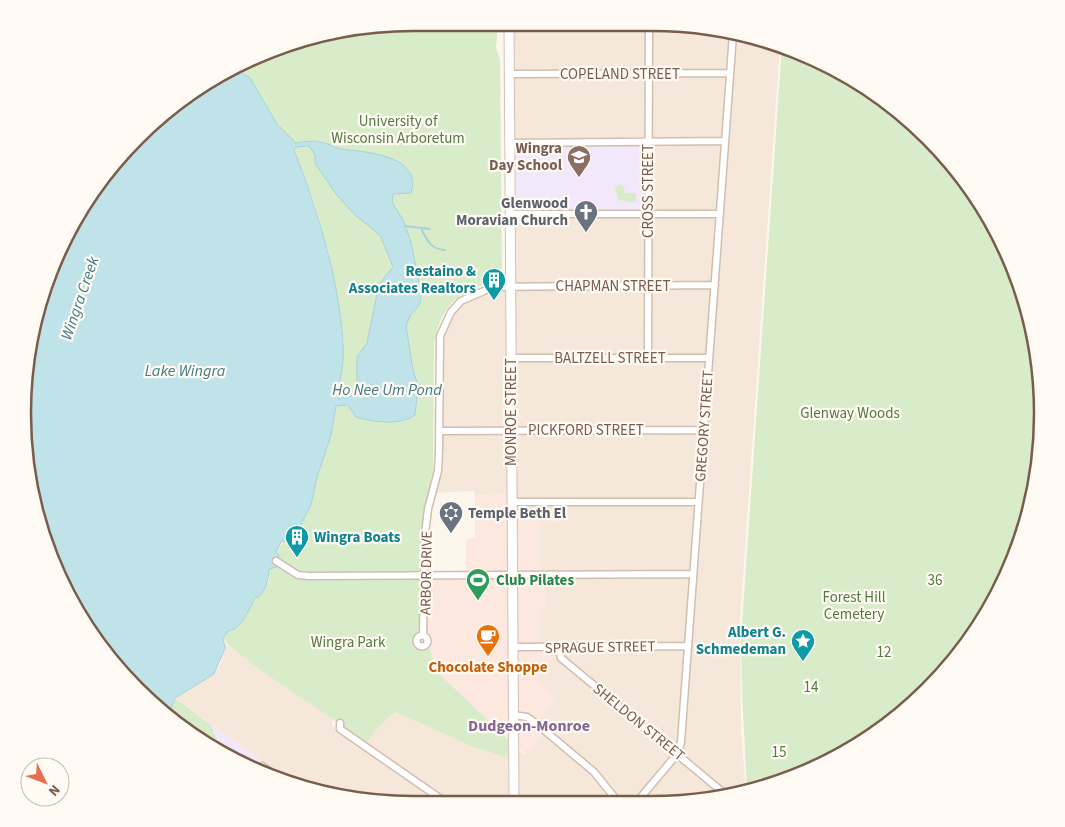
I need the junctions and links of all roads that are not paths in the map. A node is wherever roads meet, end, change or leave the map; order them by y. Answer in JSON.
{"nodes":[{"id":1,"x":509,"y":31,"type":"edge"},
{"id":2,"x":648,"y":31,"type":"edge"},
{"id":3,"x":733,"y":40,"type":"edge"},
{"id":4,"x":730,"y":73,"type":"junction"},
{"id":5,"x":509,"y":74,"type":"junction"},
{"id":6,"x":649,"y":74,"type":"junction"},
{"id":7,"x":647,"y":141,"type":"junction"},
{"id":8,"x":724,"y":141,"type":"junction"},
{"id":9,"x":510,"y":143,"type":"junction"},
{"id":10,"x":648,"y":213,"type":"junction"},
{"id":11,"x":510,"y":214,"type":"junction"},
{"id":12,"x":719,"y":214,"type":"junction"},
{"id":13,"x":715,"y":285,"type":"junction"},
{"id":14,"x":511,"y":286,"type":"junction"},
{"id":15,"x":648,"y":286,"type":"junction"},
{"id":16,"x":511,"y":358,"type":"junction"},
{"id":17,"x":648,"y":358,"type":"junction"},
{"id":18,"x":709,"y":358,"type":"junction"},
{"id":19,"x":511,"y":430,"type":"junction"},
{"id":20,"x":704,"y":430,"type":"junction"},
{"id":21,"x":439,"y":431,"type":"junction"},
{"id":22,"x":512,"y":502,"type":"junction"},
{"id":23,"x":698,"y":502,"type":"junction"},
{"id":24,"x":276,"y":561,"type":"dead end"},
{"id":25,"x":512,"y":574,"type":"junction"},
{"id":26,"x":693,"y":574,"type":"junction"},
{"id":27,"x":426,"y":575,"type":"junction"},
{"id":28,"x":423,"y":635,"type":"dead end"},
{"id":29,"x":513,"y":646,"type":"junction"},
{"id":30,"x":688,"y":646,"type":"junction"},
{"id":31,"x":559,"y":648,"type":"junction"},
{"id":32,"x":513,"y":715,"type":"junction"},
{"id":33,"x":340,"y":723,"type":"dead end"},
{"id":34,"x":678,"y":753,"type":"junction"},
{"id":35,"x":719,"y":789,"type":"edge"},
{"id":36,"x":438,"y":796,"type":"edge"},
{"id":37,"x":514,"y":796,"type":"edge"},
{"id":38,"x":614,"y":796,"type":"edge"},
{"id":39,"x":642,"y":796,"type":"edge"}],
"edges":[{"from":1,"to":5,"type":"main road","name":"MONROE STREET"},
{"from":2,"to":6,"type":"street","name":"CROSS STREET"},
{"from":3,"to":4,"type":"street","name":"GREGORY STREET"},
{"from":4,"to":6,"type":"street","name":"COPELAND STREET"},
{"from":4,"to":8,"type":"street","name":"GREGORY STREET"},
{"from":5,"to":6,"type":"street","name":"COPELAND STREET"},
{"from":5,"to":9,"type":"main road","name":"MONROE STREET"},
{"from":6,"to":7,"type":"street","name":"CROSS STREET"},
{"from":7,"to":8,"type":"street"},
{"from":7,"to":9,"type":"street"},
{"from":7,"to":10,"type":"street","name":"CROSS STREET"},
{"from":8,"to":12,"type":"street","name":"GREGORY STREET"},
{"from":9,"to":11,"type":"main road","name":"MONROE STREET"},
{"from":10,"to":11,"type":"street"},
{"from":10,"to":12,"type":"street"},
{"from":10,"to":15,"type":"street","name":"CROSS STREET"},
{"from":11,"to":14,"type":"main road","name":"MONROE STREET"},
{"from":12,"to":13,"type":"street","name":"GREGORY STREET"},
{"from":13,"to":15,"type":"street","name":"CHAPMAN STREET"},
{"from":13,"to":18,"type":"street","name":"GREGORY STREET"},
{"from":14,"to":15,"type":"street","name":"CHAPMAN STREET"},
{"from":14,"to":16,"type":"main road","name":"MONROE STREET"},
{"from":14,"to":21,"type":"street","name":"ARBOR DRIVE"},
{"from":15,"to":17,"type":"street","name":"CROSS STREET"},
{"from":16,"to":17,"type":"street","name":"BALTZELL STREET"},
{"from":16,"to":19,"type":"main road","name":"MONROE STREET"},
{"from":17,"to":18,"type":"street","name":"BALTZELL STREET"},
{"from":18,"to":20,"type":"street","name":"GREGORY STREET"},
{"from":19,"to":20,"type":"street","name":"PICKFORD STREET"},
{"from":19,"to":21,"type":"street","name":"PICKFORD STREET"},
{"from":19,"to":22,"type":"main road","name":"MONROE STREET"},
{"from":20,"to":23,"type":"street","name":"GREGORY STREET"},
{"from":21,"to":27,"type":"street","name":"ARBOR DRIVE"},
{"from":22,"to":23,"type":"street"},
{"from":22,"to":25,"type":"main road","name":"MONROE STREET"},
{"from":23,"to":26,"type":"street","name":"GREGORY STREET"},
{"from":24,"to":27,"type":"street"},
{"from":25,"to":26,"type":"street"},
{"from":25,"to":27,"type":"street"},
{"from":25,"to":29,"type":"main road","name":"MONROE STREET"},
{"from":26,"to":30,"type":"street","name":"GREGORY STREET"},
{"from":27,"to":28,"type":"street","name":"ARBOR DRIVE"},
{"from":29,"to":31,"type":"street","name":"SPRAGUE STREET"},
{"from":29,"to":32,"type":"main road","name":"MONROE STREET"},
{"from":30,"to":31,"type":"street","name":"SPRAGUE STREET"},
{"from":30,"to":34,"type":"street","name":"GREGORY STREET"},
{"from":31,"to":34,"type":"street","name":"SHELDON STREET"},
{"from":32,"to":37,"type":"main road","name":"MONROE STREET"},
{"from":32,"to":38,"type":"street"},
{"from":33,"to":36,"type":"street"},
{"from":34,"to":35,"type":"street","name":"SHELDON STREET"},
{"from":34,"to":39,"type":"street"}]}
